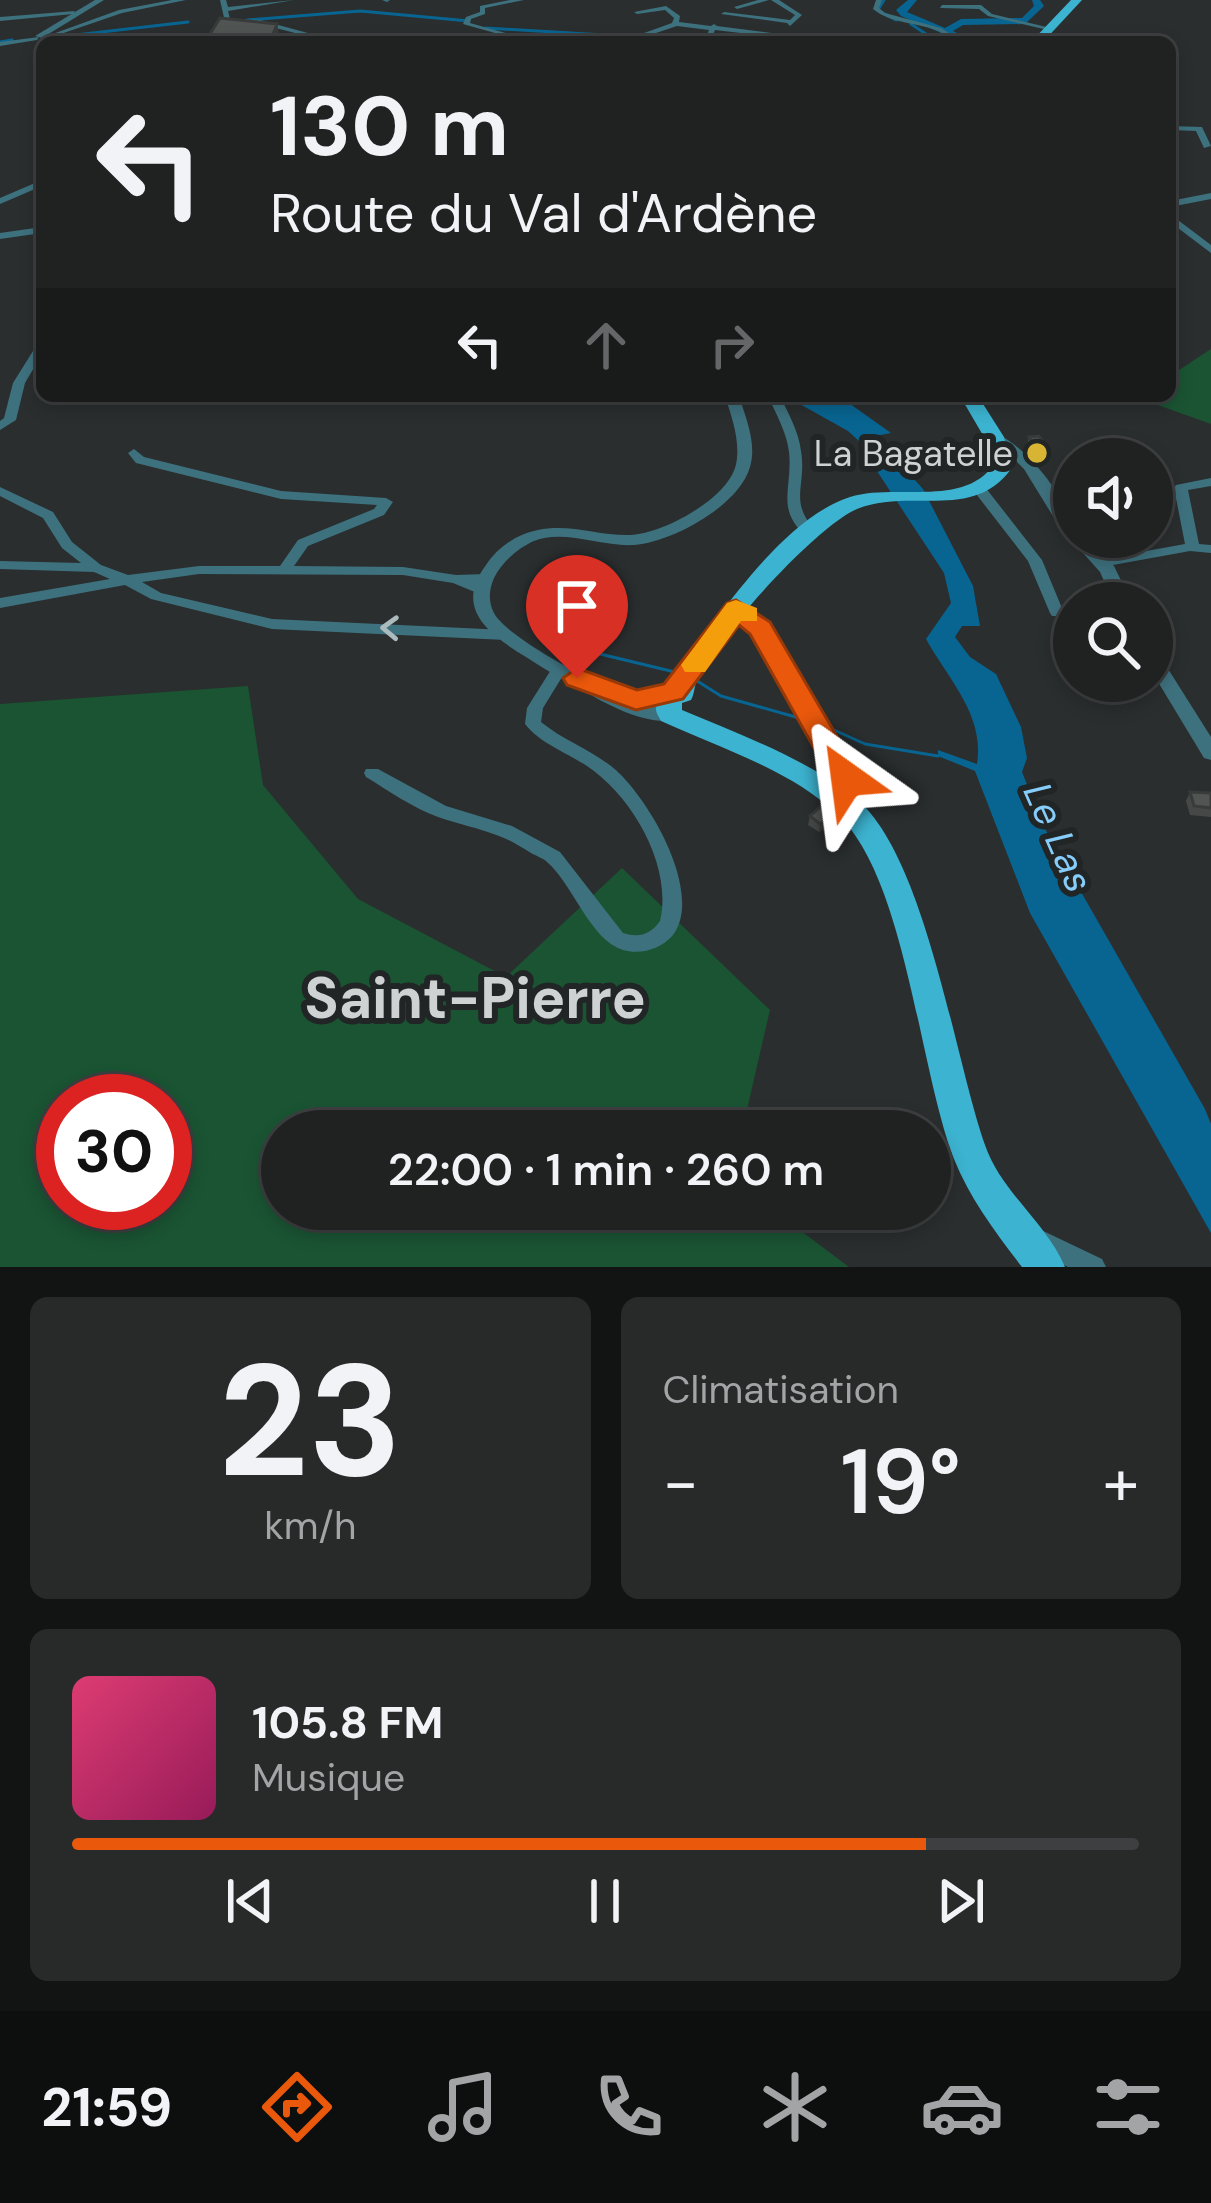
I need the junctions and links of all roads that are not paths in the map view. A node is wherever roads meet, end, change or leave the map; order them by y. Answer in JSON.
{"nodes":[{"id":1,"x":100,"y":0,"type":"edge"},
{"id":2,"x":183,"y":0,"type":"edge"},
{"id":3,"x":291,"y":0,"type":"edge"},
{"id":4,"x":521,"y":0,"type":"edge"},
{"id":5,"x":770,"y":0,"type":"edge"},
{"id":6,"x":1077,"y":0,"type":"edge"},
{"id":7,"x":224,"y":5,"type":"edge"},
{"id":8,"x":737,"y":7,"type":"dead end"},
{"id":9,"x":877,"y":7,"type":"edge"},
{"id":10,"x":942,"y":7,"type":"dead end"},
{"id":11,"x":73,"y":12,"type":"junction"},
{"id":12,"x":637,"y":12,"type":"dead end"},
{"id":13,"x":724,"y":14,"type":"dead end"},
{"id":14,"x":0,"y":19,"type":"edge"},
{"id":15,"x":792,"y":22,"type":"junction"},
{"id":16,"x":675,"y":24,"type":"junction"},
{"id":17,"x":714,"y":26,"type":"junction"},
{"id":18,"x":1052,"y":29,"type":"junction"},
{"id":19,"x":778,"y":34,"type":"junction"},
{"id":20,"x":46,"y":36,"type":"edge"},
{"id":21,"x":50,"y":36,"type":"edge"},
{"id":22,"x":315,"y":36,"type":"edge"},
{"id":23,"x":508,"y":36,"type":"edge"},
{"id":24,"x":635,"y":36,"type":"edge"},
{"id":25,"x":710,"y":36,"type":"edge"},
{"id":26,"x":793,"y":36,"type":"edge"},
{"id":27,"x":947,"y":36,"type":"edge"},
{"id":28,"x":1044,"y":36,"type":"edge"},
{"id":29,"x":36,"y":39,"type":"edge"},
{"id":30,"x":0,"y":44,"type":"edge"},
{"id":31,"x":1176,"y":128,"type":"edge"},
{"id":32,"x":1208,"y":146,"type":"dead end"},
{"id":33,"x":36,"y":186,"type":"edge"},
{"id":34,"x":1211,"y":196,"type":"edge"},
{"id":35,"x":0,"y":201,"type":"edge"},
{"id":36,"x":1176,"y":202,"type":"edge"},
{"id":37,"x":1176,"y":222,"type":"edge"},
{"id":38,"x":36,"y":231,"type":"edge"},
{"id":39,"x":0,"y":236,"type":"edge"},
{"id":40,"x":1211,"y":250,"type":"edge"},
{"id":41,"x":36,"y":355,"type":"edge"},
{"id":42,"x":734,"y":402,"type":"edge"},
{"id":43,"x":777,"y":402,"type":"edge"},
{"id":44,"x":973,"y":402,"type":"edge"},
{"id":45,"x":0,"y":426,"type":"edge"},
{"id":46,"x":994,"y":437,"type":"junction"},
{"id":47,"x":134,"y":453,"type":"dead end"},
{"id":48,"x":1211,"y":482,"type":"edge"},
{"id":49,"x":1044,"y":489,"type":"junction"},
{"id":50,"x":1053,"y":489,"type":"edge"},
{"id":51,"x":0,"y":491,"type":"edge"},
{"id":52,"x":970,"y":492,"type":"junction"},
{"id":53,"x":1053,"y":502,"type":"edge"},
{"id":54,"x":811,"y":533,"type":"junction"},
{"id":55,"x":1193,"y":547,"type":"junction"},
{"id":56,"x":1211,"y":549,"type":"edge"},
{"id":57,"x":1098,"y":558,"type":"edge"},
{"id":58,"x":1102,"y":562,"type":"junction"},
{"id":59,"x":0,"y":565,"type":"edge"},
{"id":60,"x":96,"y":568,"type":"junction"},
{"id":61,"x":284,"y":570,"type":"junction"},
{"id":62,"x":127,"y":580,"type":"junction"},
{"id":63,"x":1112,"y":582,"type":"edge"},
{"id":64,"x":484,"y":584,"type":"junction"},
{"id":65,"x":0,"y":602,"type":"edge"},
{"id":66,"x":1053,"y":604,"type":"edge"},
{"id":67,"x":736,"y":609,"type":"junction"},
{"id":68,"x":506,"y":635,"type":"junction"},
{"id":69,"x":559,"y":669,"type":"junction"},
{"id":70,"x":600,"y":688,"type":"junction"},
{"id":71,"x":1173,"y":691,"type":"edge"},
{"id":72,"x":678,"y":698,"type":"junction"},
{"id":73,"x":1211,"y":753,"type":"edge"},
{"id":74,"x":372,"y":772,"type":"dead end"},
{"id":75,"x":837,"y":798,"type":"junction"},
{"id":76,"x":1024,"y":1240,"type":"junction"},
{"id":77,"x":1046,"y":1267,"type":"edge"},
{"id":78,"x":1094,"y":1267,"type":"edge"}],
"edges":[{"from":1,"to":11,"type":"street"},
{"from":2,"to":21,"type":"street"},
{"from":3,"to":7,"type":"street"},
{"from":4,"to":23,"type":"street"},
{"from":5,"to":8,"type":"street"},
{"from":5,"to":15,"type":"street"},
{"from":6,"to":18,"type":"main road"},
{"from":7,"to":22,"type":"street"},
{"from":9,"to":27,"type":"street"},
{"from":10,"to":18,"type":"street"},
{"from":11,"to":14,"type":"street"},
{"from":11,"to":20,"type":"street"},
{"from":12,"to":16,"type":"street"},
{"from":13,"to":15,"type":"street"},
{"from":15,"to":19,"type":"street"},
{"from":16,"to":17,"type":"street"},
{"from":16,"to":24,"type":"street"},
{"from":17,"to":19,"type":"street"},
{"from":17,"to":25,"type":"street"},
{"from":18,"to":28,"type":"main road"},
{"from":19,"to":26,"type":"street"},
{"from":29,"to":30,"type":"street"},
{"from":31,"to":32,"type":"street"},
{"from":33,"to":35,"type":"street"},
{"from":34,"to":36,"type":"street"},
{"from":37,"to":40,"type":"street"},
{"from":38,"to":39,"type":"street"},
{"from":41,"to":45,"type":"street"},
{"from":42,"to":64,"type":"street"},
{"from":43,"to":54,"type":"street"},
{"from":44,"to":46,"type":"main road"},
{"from":46,"to":49,"type":"street"},
{"from":46,"to":52,"type":"main road"},
{"from":47,"to":61,"type":"street"},
{"from":48,"to":55,"type":"street"},
{"from":49,"to":50,"type":"street"},
{"from":49,"to":53,"type":"street"},
{"from":51,"to":60,"type":"street"},
{"from":52,"to":54,"type":"main road"},
{"from":52,"to":66,"type":"street"},
{"from":54,"to":67,"type":"main road"},
{"from":55,"to":56,"type":"street"},
{"from":55,"to":58,"type":"street"},
{"from":57,"to":58,"type":"street"},
{"from":58,"to":63,"type":"street"},
{"from":59,"to":60,"type":"street"},
{"from":60,"to":62,"type":"street"},
{"from":61,"to":62,"type":"street"},
{"from":61,"to":64,"type":"street"},
{"from":62,"to":65,"type":"street"},
{"from":68,"to":62,"type":"street","one_way":true},
{"from":64,"to":68,"type":"street"},
{"from":67,"to":72,"type":"main road"},
{"from":67,"to":75,"type":"street"},
{"from":68,"to":69,"type":"street"},
{"from":69,"to":70,"type":"street"},
{"from":69,"to":74,"type":"street"},
{"from":70,"to":72,"type":"street"},
{"from":70,"to":72,"type":"street"},
{"from":71,"to":73,"type":"street"},
{"from":72,"to":75,"type":"main road"},
{"from":75,"to":76,"type":"main road"},
{"from":76,"to":77,"type":"main road"},
{"from":76,"to":78,"type":"street"}]}
